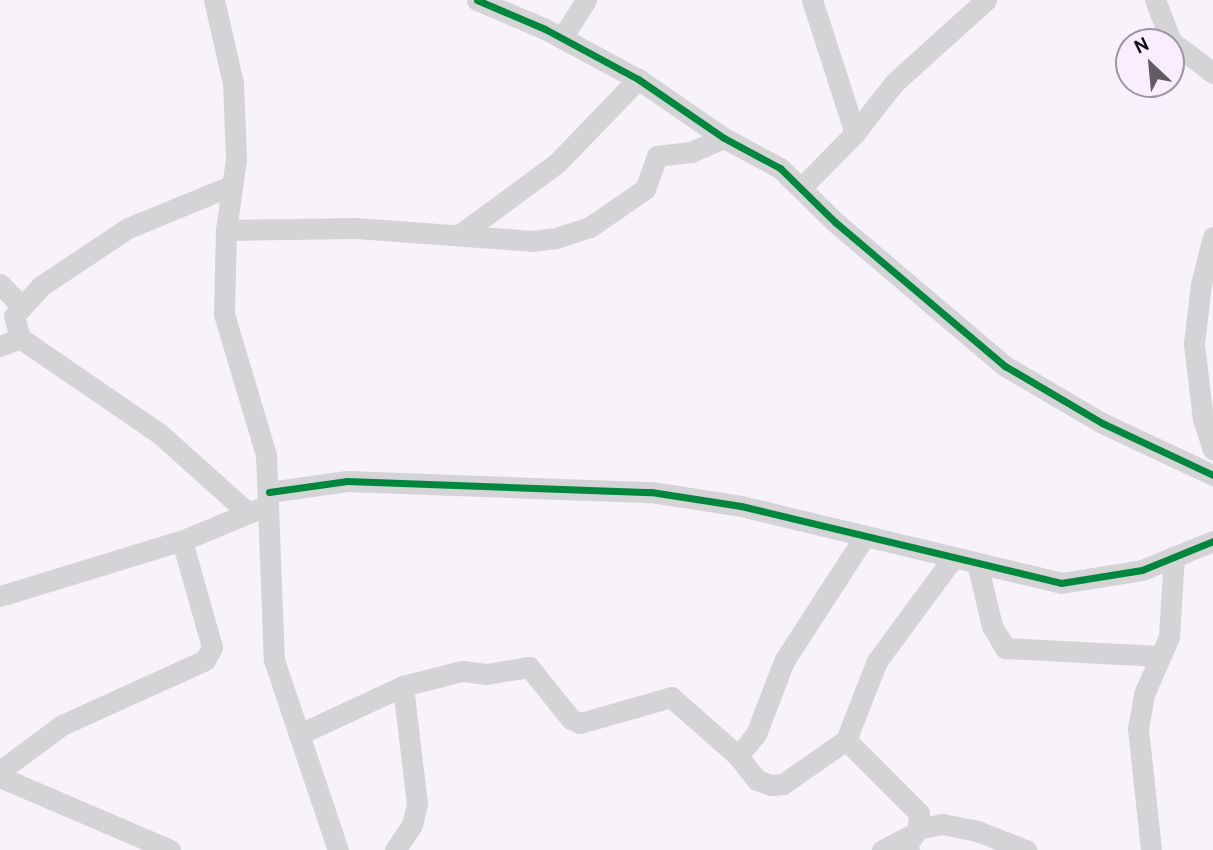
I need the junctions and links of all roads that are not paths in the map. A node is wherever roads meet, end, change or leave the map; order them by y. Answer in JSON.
{"nodes":[{"id":1,"x":214,"y":0,"type":"edge"},
{"id":2,"x":477,"y":0,"type":"edge"},
{"id":3,"x":586,"y":0,"type":"edge"},
{"id":4,"x":813,"y":0,"type":"edge"},
{"id":5,"x":986,"y":0,"type":"edge"},
{"id":6,"x":1155,"y":0,"type":"edge"},
{"id":7,"x":562,"y":38,"type":"junction"},
{"id":8,"x":1213,"y":73,"type":"edge"},
{"id":9,"x":638,"y":79,"type":"junction"},
{"id":10,"x":855,"y":133,"type":"junction"},
{"id":11,"x":724,"y":138,"type":"junction"},
{"id":12,"x":233,"y":186,"type":"junction"},
{"id":13,"x":801,"y":188,"type":"junction"},
{"id":14,"x":226,"y":230,"type":"junction"},
{"id":15,"x":462,"y":233,"type":"junction"},
{"id":16,"x":1213,"y":237,"type":"edge"},
{"id":17,"x":0,"y":284,"type":"edge"},
{"id":18,"x":21,"y":306,"type":"junction"},
{"id":19,"x":20,"y":338,"type":"junction"},
{"id":20,"x":0,"y":346,"type":"edge"},
{"id":21,"x":1213,"y":449,"type":"edge"},
{"id":22,"x":1213,"y":475,"type":"edge"},
{"id":23,"x":269,"y":498,"type":"junction"},
{"id":24,"x":247,"y":512,"type":"junction"},
{"id":25,"x":866,"y":536,"type":"junction"},
{"id":26,"x":182,"y":541,"type":"junction"},
{"id":27,"x":1213,"y":541,"type":"edge"},
{"id":28,"x":1174,"y":556,"type":"junction"},
{"id":29,"x":953,"y":558,"type":"junction"},
{"id":30,"x":977,"y":563,"type":"junction"},
{"id":31,"x":0,"y":596,"type":"edge"},
{"id":32,"x":1159,"y":656,"type":"junction"},
{"id":33,"x":403,"y":685,"type":"junction"},
{"id":34,"x":300,"y":734,"type":"junction"},
{"id":35,"x":846,"y":740,"type":"junction"},
{"id":36,"x":738,"y":755,"type":"junction"},
{"id":37,"x":0,"y":771,"type":"edge"},
{"id":38,"x":0,"y":777,"type":"edge"},
{"id":39,"x":912,"y":838,"type":"edge"},
{"id":40,"x":170,"y":850,"type":"edge"},
{"id":41,"x":338,"y":850,"type":"edge"},
{"id":42,"x":395,"y":850,"type":"edge"},
{"id":43,"x":882,"y":850,"type":"edge"},
{"id":44,"x":1026,"y":850,"type":"edge"},
{"id":45,"x":1151,"y":850,"type":"edge"}],
"edges":[{"from":1,"to":12,"type":"street"},
{"from":2,"to":7,"type":"street"},
{"from":3,"to":7,"type":"street"},
{"from":4,"to":10,"type":"street"},
{"from":5,"to":10,"type":"street"},
{"from":6,"to":8,"type":"street"},
{"from":7,"to":9,"type":"street"},
{"from":9,"to":11,"type":"street"},
{"from":9,"to":15,"type":"street"},
{"from":10,"to":13,"type":"street"},
{"from":11,"to":13,"type":"street"},
{"from":11,"to":15,"type":"street"},
{"from":12,"to":14,"type":"street"},
{"from":12,"to":18,"type":"street"},
{"from":13,"to":22,"type":"street"},
{"from":14,"to":15,"type":"street"},
{"from":14,"to":23,"type":"street"},
{"from":16,"to":21,"type":"street"},
{"from":17,"to":18,"type":"street"},
{"from":18,"to":19,"type":"street"},
{"from":19,"to":20,"type":"street"},
{"from":19,"to":24,"type":"street"},
{"from":23,"to":24,"type":"street"},
{"from":23,"to":25,"type":"street"},
{"from":23,"to":34,"type":"street"},
{"from":24,"to":26,"type":"street"},
{"from":25,"to":29,"type":"street"},
{"from":25,"to":36,"type":"street"},
{"from":26,"to":31,"type":"street"},
{"from":26,"to":37,"type":"street"},
{"from":27,"to":28,"type":"street"},
{"from":28,"to":30,"type":"street"},
{"from":28,"to":32,"type":"street"},
{"from":29,"to":30,"type":"street"},
{"from":29,"to":35,"type":"street"},
{"from":30,"to":32,"type":"street"},
{"from":32,"to":45,"type":"street"},
{"from":33,"to":34,"type":"street"},
{"from":33,"to":36,"type":"street"},
{"from":33,"to":42,"type":"street"},
{"from":34,"to":41,"type":"street"},
{"from":35,"to":36,"type":"street"},
{"from":35,"to":39,"type":"street"},
{"from":38,"to":40,"type":"street"},
{"from":39,"to":43,"type":"street"},
{"from":39,"to":44,"type":"street"}]}
